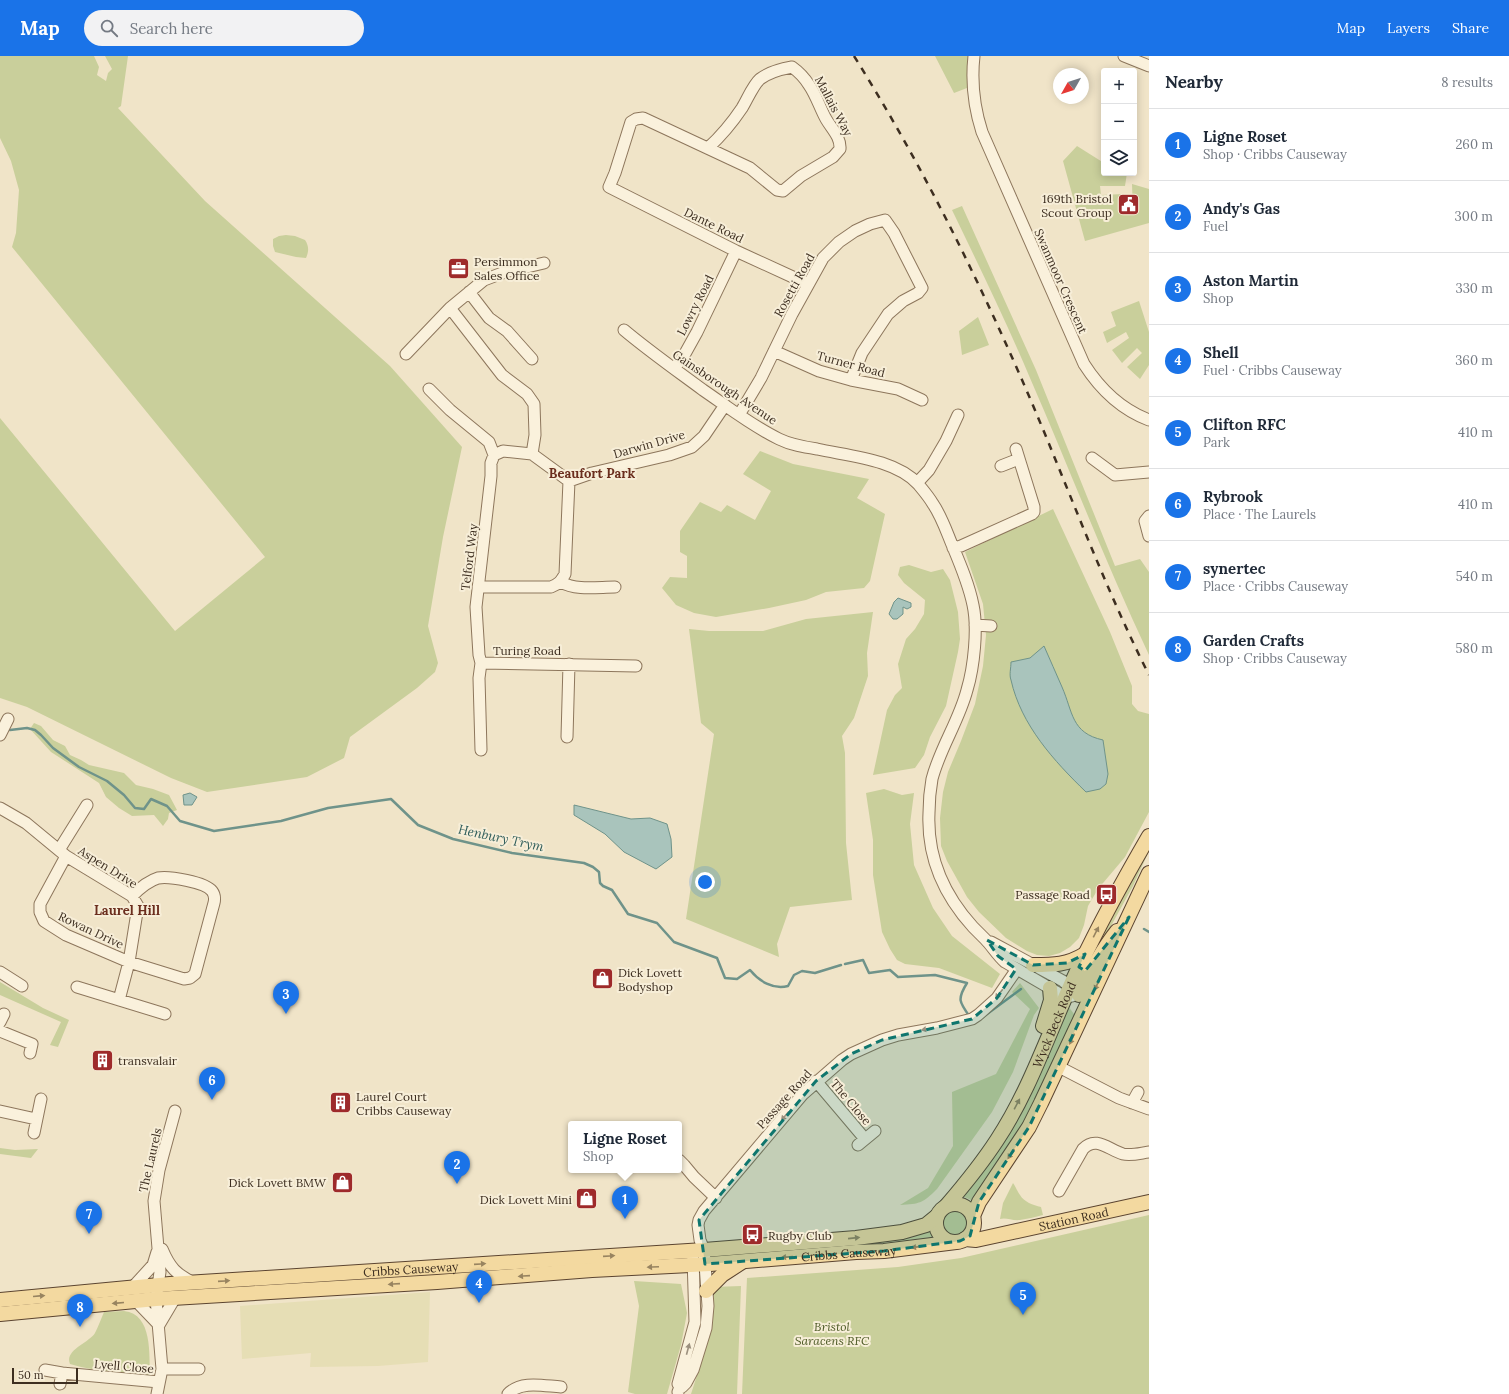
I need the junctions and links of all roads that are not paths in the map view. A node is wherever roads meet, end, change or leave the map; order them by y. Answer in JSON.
{"nodes":[{"id":1,"x":974,"y":56,"type":"edge"},
{"id":2,"x":1124,"y":56,"type":"edge"},
{"id":3,"x":1149,"y":66,"type":"edge"},
{"id":4,"x":708,"y":148,"type":"junction"},
{"id":5,"x":609,"y":187,"type":"joint"},
{"id":6,"x":736,"y":251,"type":"junction"},
{"id":7,"x":544,"y":263,"type":"dead end"},
{"id":8,"x":808,"y":284,"type":"junction"},
{"id":9,"x":469,"y":292,"type":"junction"},
{"id":10,"x":450,"y":308,"type":"junction"},
{"id":11,"x":624,"y":330,"type":"dead end"},
{"id":12,"x":774,"y":351,"type":"junction"},
{"id":13,"x":406,"y":354,"type":"dead end"},
{"id":14,"x":532,"y":360,"type":"dead end"},
{"id":15,"x":674,"y":368,"type":"junction"},
{"id":16,"x":851,"y":380,"type":"junction"},
{"id":17,"x":429,"y":389,"type":"dead end"},
{"id":18,"x":922,"y":400,"type":"dead end"},
{"id":19,"x":725,"y":405,"type":"junction"},
{"id":20,"x":739,"y":415,"type":"junction"},
{"id":21,"x":958,"y":415,"type":"dead end"},
{"id":22,"x":1149,"y":420,"type":"edge"},
{"id":23,"x":532,"y":454,"type":"junction"},
{"id":24,"x":494,"y":455,"type":"junction"},
{"id":25,"x":1092,"y":458,"type":"dead end"},
{"id":26,"x":1000,"y":466,"type":"dead end"},
{"id":27,"x":1149,"y":472,"type":"edge"},
{"id":28,"x":569,"y":481,"type":"junction"},
{"id":29,"x":917,"y":483,"type":"junction"},
{"id":30,"x":1149,"y":516,"type":"edge"},
{"id":31,"x":1149,"y":536,"type":"edge"},
{"id":32,"x":955,"y":553,"type":"junction"},
{"id":33,"x":561,"y":582,"type":"junction"},
{"id":34,"x":478,"y":587,"type":"junction"},
{"id":35,"x":615,"y":587,"type":"dead end"},
{"id":36,"x":974,"y":625,"type":"junction"},
{"id":37,"x":991,"y":626,"type":"dead end"},
{"id":38,"x":481,"y":663,"type":"junction"},
{"id":39,"x":569,"y":664,"type":"junction"},
{"id":40,"x":636,"y":666,"type":"dead end"},
{"id":41,"x":8,"y":719,"type":"dead end"},
{"id":42,"x":0,"y":735,"type":"edge"},
{"id":43,"x":567,"y":737,"type":"dead end"},
{"id":44,"x":482,"y":750,"type":"dead end"},
{"id":45,"x":87,"y":805,"type":"dead end"},
{"id":46,"x":0,"y":808,"type":"edge"},
{"id":47,"x":1149,"y":836,"type":"edge"},
{"id":48,"x":63,"y":853,"type":"junction"},
{"id":49,"x":1149,"y":873,"type":"edge"},
{"id":50,"x":132,"y":896,"type":"junction"},
{"id":51,"x":987,"y":940,"type":"junction"},
{"id":52,"x":1085,"y":954,"type":"junction"},
{"id":53,"x":128,"y":962,"type":"junction"},
{"id":54,"x":1033,"y":965,"type":"junction"},
{"id":55,"x":1017,"y":969,"type":"junction"},
{"id":56,"x":0,"y":972,"type":"edge"},
{"id":57,"x":22,"y":986,"type":"dead end"},
{"id":58,"x":78,"y":987,"type":"dead end"},
{"id":59,"x":1050,"y":988,"type":"junction"},
{"id":60,"x":1075,"y":996,"type":"junction"},
{"id":61,"x":119,"y":1000,"type":"junction"},
{"id":62,"x":165,"y":1014,"type":"dead end"},
{"id":63,"x":0,"y":1031,"type":"edge"},
{"id":64,"x":30,"y":1053,"type":"dead end"},
{"id":65,"x":1059,"y":1067,"type":"junction"},
{"id":66,"x":1030,"y":1077,"type":"junction"},
{"id":67,"x":816,"y":1081,"type":"junction"},
{"id":68,"x":1138,"y":1092,"type":"dead end"},
{"id":69,"x":41,"y":1099,"type":"dead end"},
{"id":70,"x":1132,"y":1103,"type":"junction"},
{"id":71,"x":1149,"y":1109,"type":"edge"},
{"id":72,"x":0,"y":1111,"type":"edge"},
{"id":73,"x":175,"y":1111,"type":"dead end"},
{"id":74,"x":36,"y":1120,"type":"junction"},
{"id":75,"x":875,"y":1131,"type":"dead end"},
{"id":76,"x":34,"y":1133,"type":"dead end"},
{"id":77,"x":1149,"y":1152,"type":"edge"},
{"id":78,"x":682,"y":1162,"type":"edge"},
{"id":79,"x":1059,"y":1191,"type":"dead end"},
{"id":80,"x":716,"y":1198,"type":"junction"},
{"id":81,"x":1149,"y":1202,"type":"edge"},
{"id":82,"x":947,"y":1205,"type":"junction"},
{"id":83,"x":937,"y":1216,"type":"junction"},
{"id":84,"x":974,"y":1218,"type":"junction"},
{"id":85,"x":998,"y":1234,"type":"junction"},
{"id":86,"x":158,"y":1239,"type":"junction"},
{"id":87,"x":960,"y":1241,"type":"junction"},
{"id":88,"x":700,"y":1261,"type":"junction"},
{"id":89,"x":742,"y":1261,"type":"junction"},
{"id":90,"x":194,"y":1283,"type":"junction"},
{"id":91,"x":132,"y":1288,"type":"junction"},
{"id":92,"x":706,"y":1291,"type":"junction"},
{"id":93,"x":157,"y":1292,"type":"junction"},
{"id":94,"x":174,"y":1298,"type":"junction"},
{"id":95,"x":0,"y":1300,"type":"edge"},
{"id":96,"x":136,"y":1301,"type":"junction"},
{"id":97,"x":0,"y":1314,"type":"edge"},
{"id":98,"x":159,"y":1325,"type":"junction"},
{"id":99,"x":162,"y":1369,"type":"junction"},
{"id":100,"x":199,"y":1369,"type":"dead end"},
{"id":101,"x":45,"y":1370,"type":"dead end"},
{"id":102,"x":159,"y":1382,"type":"junction"},
{"id":103,"x":561,"y":1387,"type":"dead end"},
{"id":104,"x":679,"y":1390,"type":"edge"},
{"id":105,"x":156,"y":1394,"type":"edge"},
{"id":106,"x":508,"y":1394,"type":"edge"}],
"edges":[{"from":1,"to":22,"type":"street","name":"Swanmoor Crescent"},
{"from":2,"to":3,"type":"street"},
{"from":4,"to":4,"type":"street","name":"Mallais Way"},
{"from":4,"to":5,"type":"street","name":"Mallais Way"},
{"from":5,"to":6,"type":"street","name":"Dante Road"},
{"from":6,"to":8,"type":"street","name":"Dante Road"},
{"from":6,"to":15,"type":"street","name":"Lowry Road"},
{"from":7,"to":9,"type":"street"},
{"from":8,"to":12,"type":"street","name":"Rosetti Road"},
{"from":8,"to":16,"type":"street","name":"Rosetti Road"},
{"from":9,"to":10,"type":"street"},
{"from":9,"to":14,"type":"street"},
{"from":10,"to":13,"type":"street"},
{"from":10,"to":23,"type":"street"},
{"from":11,"to":15,"type":"street","name":"Gainsborough Avenue"},
{"from":12,"to":16,"type":"street","name":"Turner Road"},
{"from":12,"to":20,"type":"street","name":"Rosetti Road"},
{"from":15,"to":19,"type":"street","name":"Gainsborough Avenue"},
{"from":16,"to":18,"type":"street","name":"Turner Road"},
{"from":17,"to":24,"type":"street"},
{"from":19,"to":20,"type":"street","name":"Gainsborough Avenue"},
{"from":19,"to":28,"type":"street","name":"Darwin Drive"},
{"from":20,"to":29,"type":"street","name":"Gainsborough Avenue"},
{"from":21,"to":29,"type":"street"},
{"from":23,"to":24,"type":"street"},
{"from":23,"to":28,"type":"street"},
{"from":24,"to":34,"type":"street","name":"Telford Way"},
{"from":25,"to":27,"type":"street"},
{"from":26,"to":32,"type":"street"},
{"from":28,"to":33,"type":"street"},
{"from":29,"to":32,"type":"street","name":"Gainsborough Avenue"},
{"from":30,"to":31,"type":"street"},
{"from":32,"to":36,"type":"street","name":"Gainsborough Avenue"},
{"from":33,"to":34,"type":"street"},
{"from":33,"to":35,"type":"street"},
{"from":34,"to":38,"type":"street","name":"Telford Way"},
{"from":36,"to":37,"type":"street"},
{"from":36,"to":51,"type":"street","name":"Gainsborough Avenue"},
{"from":38,"to":39,"type":"street","name":"Turing Road"},
{"from":38,"to":44,"type":"street","name":"Turing Road"},
{"from":39,"to":40,"type":"street","name":"Turing Road"},
{"from":39,"to":43,"type":"street"},
{"from":41,"to":42,"type":"street"},
{"from":45,"to":48,"type":"street","name":"Aspen Drive"},
{"from":46,"to":48,"type":"street"},
{"from":52,"to":47,"type":"main road","name":"Wyck Beck Road","one_way":true},
{"from":48,"to":50,"type":"street","name":"Aspen Drive"},
{"from":48,"to":53,"type":"street","name":"Rowan Drive"},
{"from":49,"to":60,"type":"main road","name":"Wyck Beck Road","one_way":true},
{"from":50,"to":53,"type":"street","name":"Aspen Drive"},
{"from":50,"to":53,"type":"street"},
{"from":51,"to":54,"type":"street","name":"Gainsborough Avenue"},
{"from":51,"to":55,"type":"street","name":"Gainsborough Avenue"},
{"from":52,"to":54,"type":"main road"},
{"from":52,"to":60,"type":"main road","name":"Wyck Beck Road"},
{"from":53,"to":61,"type":"street","name":"Aspen Drive"},
{"from":54,"to":60,"type":"street","name":"Gainsborough Avenue"},
{"from":55,"to":59,"type":"street","name":"Gainsborough Avenue"},
{"from":55,"to":67,"type":"street","name":"Passage Road","one_way":true},
{"from":56,"to":57,"type":"street"},
{"from":58,"to":61,"type":"street"},
{"from":59,"to":60,"type":"street","name":"Gainsborough Avenue"},
{"from":59,"to":66,"type":"main road"},
{"from":60,"to":65,"type":"main road","name":"Wyck Beck Road","one_way":true},
{"from":60,"to":66,"type":"main road","name":"Wyck Beck Road"},
{"from":61,"to":62,"type":"street"},
{"from":63,"to":64,"type":"street"},
{"from":65,"to":70,"type":"street"},
{"from":65,"to":84,"type":"main road","name":"Wyck Beck Road","one_way":true},
{"from":82,"to":66,"type":"main road","name":"Wyck Beck Road","one_way":true},
{"from":67,"to":75,"type":"street","name":"The Close"},
{"from":67,"to":80,"type":"street","name":"Passage Road","one_way":true},
{"from":68,"to":70,"type":"street"},
{"from":69,"to":74,"type":"street"},
{"from":70,"to":71,"type":"street"},
{"from":72,"to":74,"type":"street"},
{"from":73,"to":86,"type":"street","name":"The Laurels"},
{"from":74,"to":76,"type":"street"},
{"from":77,"to":79,"type":"street"},
{"from":78,"to":80,"type":"street"},
{"from":80,"to":88,"type":"street","name":"Passage Road"},
{"from":81,"to":85,"type":"main road","name":"Station Road"},
{"from":82,"to":83,"type":"main road"},
{"from":82,"to":84,"type":"main road"},
{"from":83,"to":87,"type":"main road"},
{"from":88,"to":83,"type":"main road","name":"Cribbs Causeway","one_way":true},
{"from":84,"to":85,"type":"main road"},
{"from":84,"to":87,"type":"main road"},
{"from":85,"to":87,"type":"main road","name":"Station Road"},
{"from":86,"to":90,"type":"street","name":"The Laurels"},
{"from":86,"to":91,"type":"street","name":"The Laurels"},
{"from":86,"to":93,"type":"street","name":"The Laurels"},
{"from":87,"to":89,"type":"main road","name":"Cribbs Causeway","one_way":true},
{"from":88,"to":89,"type":"main road","name":"Cribbs Causeway"},
{"from":90,"to":88,"type":"main road","name":"Cribbs Causeway","one_way":true},
{"from":88,"to":92,"type":"street"},
{"from":88,"to":94,"type":"main road","name":"Cribbs Causeway","one_way":true},
{"from":104,"to":88,"type":"street","one_way":true},
{"from":89,"to":92,"type":"main road"},
{"from":90,"to":93,"type":"main road","name":"Cribbs Causeway"},
{"from":91,"to":93,"type":"main road","name":"Cribbs Causeway"},
{"from":95,"to":91,"type":"main road","name":"Cribbs Causeway","one_way":true},
{"from":92,"to":104,"type":"street"},
{"from":93,"to":94,"type":"main road","name":"Cribbs Causeway"},
{"from":93,"to":96,"type":"main road","name":"Cribbs Causeway"},
{"from":93,"to":98,"type":"street","name":"The Laurels"},
{"from":94,"to":98,"type":"street"},
{"from":96,"to":97,"type":"main road","name":"Cribbs Causeway","one_way":true},
{"from":96,"to":98,"type":"street"},
{"from":98,"to":99,"type":"street","name":"The Laurels"},
{"from":99,"to":100,"type":"street"},
{"from":99,"to":102,"type":"street","name":"The Laurels"},
{"from":101,"to":102,"type":"street","name":"Lyell Close"},
{"from":102,"to":105,"type":"street","name":"The Laurels"},
{"from":103,"to":106,"type":"street"}]}
